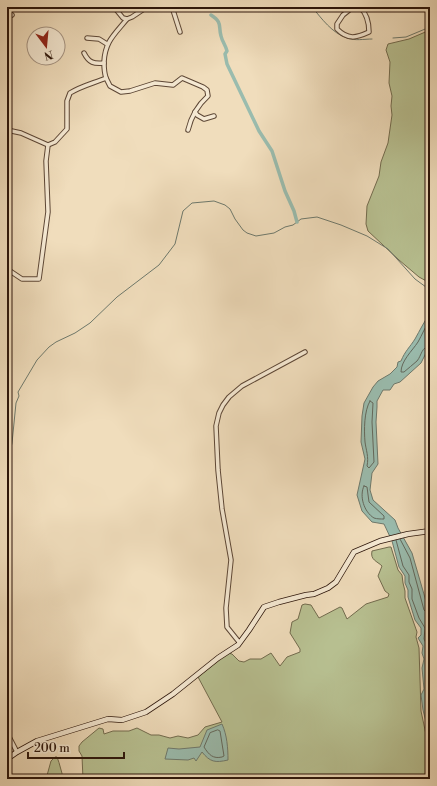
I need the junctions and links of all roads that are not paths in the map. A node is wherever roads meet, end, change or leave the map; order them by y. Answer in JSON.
{"nodes":[{"id":1,"x":114,"y":7,"type":"edge"},
{"id":2,"x":147,"y":7,"type":"edge"},
{"id":3,"x":172,"y":7,"type":"edge"},
{"id":4,"x":353,"y":7,"type":"edge"},
{"id":5,"x":360,"y":7,"type":"edge"},
{"id":6,"x":7,"y":10,"type":"edge"},
{"id":7,"x":12,"y":15,"type":"dead end"},
{"id":8,"x":127,"y":19,"type":"junction"},
{"id":9,"x":375,"y":31,"type":"dead end"},
{"id":10,"x":180,"y":32,"type":"dead end"},
{"id":11,"x":369,"y":32,"type":"junction"},
{"id":12,"x":87,"y":38,"type":"dead end"},
{"id":13,"x":108,"y":44,"type":"junction"},
{"id":14,"x":84,"y":53,"type":"dead end"},
{"id":15,"x":104,"y":62,"type":"junction"},
{"id":16,"x":106,"y":78,"type":"junction"},
{"id":17,"x":195,"y":112,"type":"junction"},
{"id":18,"x":214,"y":116,"type":"dead end"},
{"id":19,"x":7,"y":130,"type":"edge"},
{"id":20,"x":188,"y":130,"type":"dead end"},
{"id":21,"x":48,"y":145,"type":"junction"},
{"id":22,"x":7,"y":269,"type":"edge"},
{"id":23,"x":305,"y":352,"type":"dead end"},
{"id":24,"x":430,"y":531,"type":"edge"},
{"id":25,"x":239,"y":642,"type":"junction"},
{"id":26,"x":7,"y":734,"type":"edge"},
{"id":27,"x":17,"y":752,"type":"junction"},
{"id":28,"x":7,"y":759,"type":"edge"}],
"edges":[{"from":1,"to":8,"type":"street"},
{"from":2,"to":8,"type":"street"},
{"from":3,"to":10,"type":"street"},
{"from":4,"to":11,"type":"street"},
{"from":5,"to":11,"type":"street"},
{"from":6,"to":7,"type":"street"},
{"from":8,"to":13,"type":"street"},
{"from":9,"to":11,"type":"street"},
{"from":12,"to":13,"type":"street"},
{"from":13,"to":15,"type":"street"},
{"from":14,"to":15,"type":"street"},
{"from":15,"to":16,"type":"street"},
{"from":16,"to":17,"type":"street"},
{"from":16,"to":21,"type":"street"},
{"from":17,"to":18,"type":"street"},
{"from":17,"to":20,"type":"street"},
{"from":19,"to":21,"type":"street"},
{"from":21,"to":22,"type":"street"},
{"from":23,"to":25,"type":"street"},
{"from":24,"to":25,"type":"main road"},
{"from":25,"to":27,"type":"main road"},
{"from":26,"to":27,"type":"street"},
{"from":27,"to":28,"type":"main road"}]}
